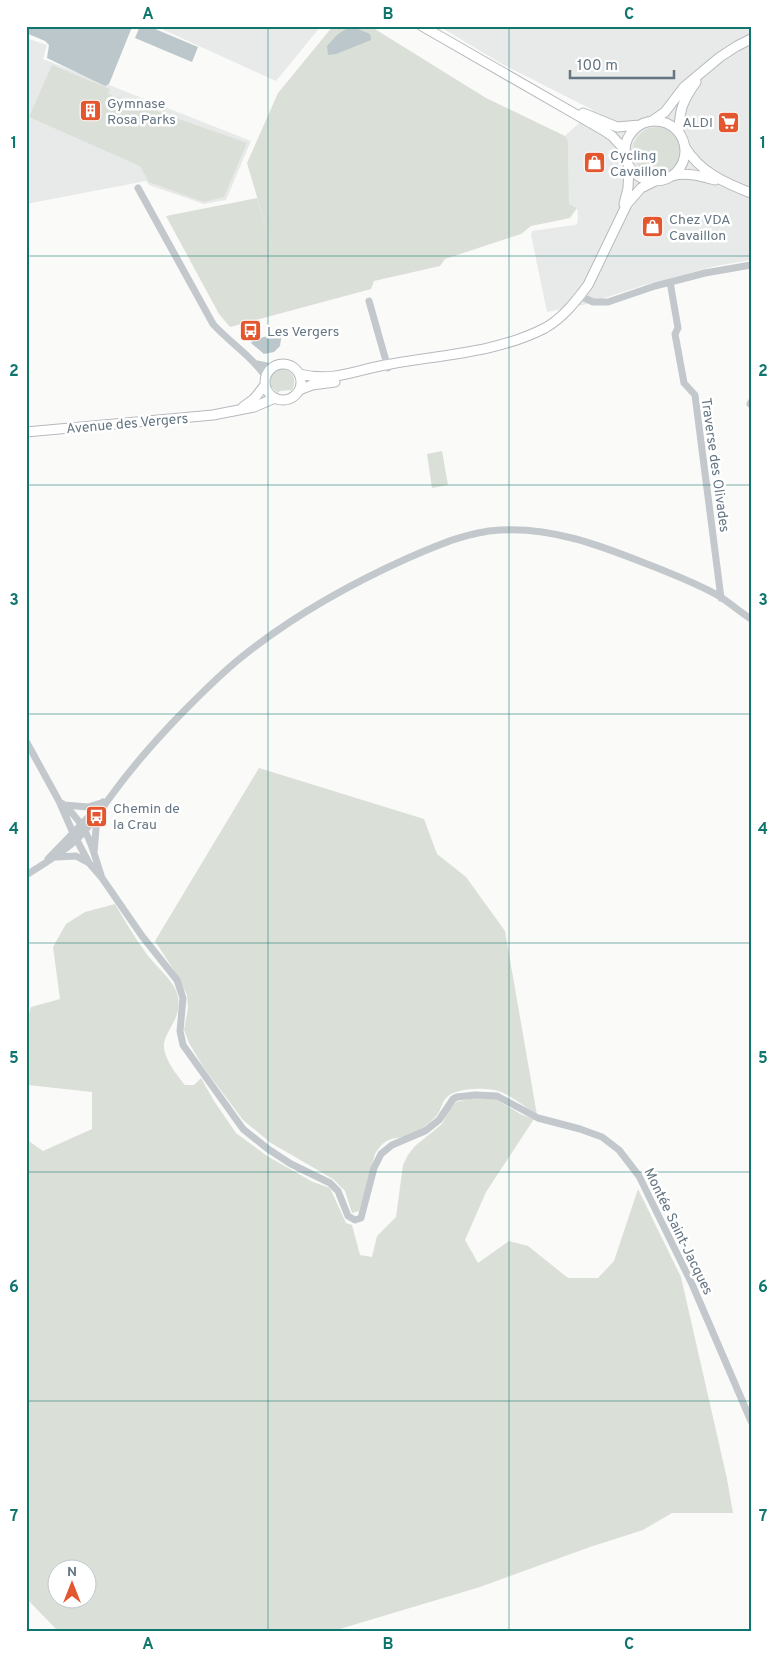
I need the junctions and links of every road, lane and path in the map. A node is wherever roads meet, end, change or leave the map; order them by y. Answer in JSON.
{"nodes":[{"id":1,"x":422,"y":26,"type":"edge"},
{"id":2,"x":751,"y":39,"type":"edge"},
{"id":3,"x":702,"y":74,"type":"junction"},
{"id":4,"x":545,"y":96,"type":"junction"},
{"id":5,"x":652,"y":121,"type":"junction"},
{"id":6,"x":640,"y":125,"type":"junction"},
{"id":7,"x":678,"y":132,"type":"junction"},
{"id":8,"x":685,"y":147,"type":"junction"},
{"id":9,"x":625,"y":150,"type":"junction"},
{"id":10,"x":629,"y":167,"type":"junction"},
{"id":11,"x":671,"y":177,"type":"junction"},
{"id":12,"x":656,"y":181,"type":"junction"},
{"id":13,"x":734,"y":186,"type":"junction"},
{"id":14,"x":138,"y":188,"type":"dead end"},
{"id":15,"x":751,"y":193,"type":"edge"},
{"id":16,"x":620,"y":217,"type":"junction"},
{"id":17,"x":751,"y":265,"type":"edge"},
{"id":18,"x":670,"y":282,"type":"junction"},
{"id":19,"x":580,"y":296,"type":"junction"},
{"id":20,"x":369,"y":300,"type":"dead end"},
{"id":21,"x":257,"y":364,"type":"junction"},
{"id":22,"x":388,"y":367,"type":"junction"},
{"id":23,"x":271,"y":368,"type":"junction"},
{"id":24,"x":299,"y":374,"type":"junction"},
{"id":25,"x":265,"y":380,"type":"junction"},
{"id":26,"x":299,"y":390,"type":"junction"},
{"id":27,"x":275,"y":398,"type":"junction"},
{"id":28,"x":228,"y":413,"type":"junction"},
{"id":29,"x":26,"y":432,"type":"edge"},
{"id":30,"x":721,"y":598,"type":"junction"},
{"id":31,"x":751,"y":619,"type":"edge"},
{"id":32,"x":26,"y":741,"type":"edge"},
{"id":33,"x":111,"y":796,"type":"junction"},
{"id":34,"x":62,"y":803,"type":"junction"},
{"id":35,"x":102,"y":803,"type":"junction"},
{"id":36,"x":97,"y":816,"type":"junction"},
{"id":37,"x":84,"y":827,"type":"junction"},
{"id":38,"x":75,"y":836,"type":"junction"},
{"id":39,"x":94,"y":853,"type":"junction"},
{"id":40,"x":57,"y":856,"type":"junction"},
{"id":41,"x":89,"y":863,"type":"junction"},
{"id":42,"x":42,"y":865,"type":"junction"},
{"id":43,"x":26,"y":875,"type":"edge"},
{"id":44,"x":102,"y":878,"type":"junction"},
{"id":45,"x":751,"y":1421,"type":"edge"}],
"edges":[{"from":1,"to":4,"type":"main road"},
{"from":2,"to":3,"type":"main road"},
{"from":3,"to":5,"type":"main road"},
{"from":3,"to":7,"type":"main road"},
{"from":4,"to":6,"type":"main road"},
{"from":4,"to":9,"type":"main road"},
{"from":5,"to":6,"type":"main road"},
{"from":5,"to":7,"type":"main road"},
{"from":6,"to":9,"type":"main road"},
{"from":7,"to":8,"type":"main road"},
{"from":8,"to":11,"type":"main road"},
{"from":8,"to":13,"type":"main road"},
{"from":9,"to":10,"type":"main road"},
{"from":10,"to":12,"type":"main road"},
{"from":10,"to":16,"type":"main road"},
{"from":11,"to":12,"type":"main road"},
{"from":11,"to":13,"type":"main road"},
{"from":12,"to":16,"type":"main road"},
{"from":13,"to":15,"type":"main road"},
{"from":14,"to":21,"type":"street"},
{"from":16,"to":19,"type":"main road"},
{"from":17,"to":18,"type":"street"},
{"from":18,"to":19,"type":"street"},
{"from":18,"to":30,"type":"street","name":"Traverse des Olivades"},
{"from":19,"to":22,"type":"main road"},
{"from":20,"to":22,"type":"street"},
{"from":21,"to":23,"type":"street"},
{"from":21,"to":25,"type":"street"},
{"from":22,"to":24,"type":"main road"},
{"from":22,"to":26,"type":"main road"},
{"from":23,"to":24,"type":"main road"},
{"from":23,"to":25,"type":"main road"},
{"from":24,"to":26,"type":"main road"},
{"from":25,"to":27,"type":"main road"},
{"from":25,"to":28,"type":"main road","name":"Avenue des Vergers"},
{"from":26,"to":27,"type":"main road"},
{"from":27,"to":28,"type":"main road","name":"Avenue des Vergers"},
{"from":28,"to":29,"type":"main road","name":"Avenue des Vergers"},
{"from":30,"to":31,"type":"street"},
{"from":30,"to":33,"type":"street"},
{"from":32,"to":34,"type":"street"},
{"from":33,"to":35,"type":"street"},
{"from":33,"to":36,"type":"street"},
{"from":34,"to":35,"type":"street"},
{"from":34,"to":37,"type":"street"},
{"from":34,"to":38,"type":"street"},
{"from":35,"to":37,"type":"street"},
{"from":36,"to":37,"type":"street"},
{"from":36,"to":39,"type":"street"},
{"from":37,"to":38,"type":"street"},
{"from":37,"to":39,"type":"street"},
{"from":38,"to":40,"type":"street"},
{"from":38,"to":41,"type":"street"},
{"from":38,"to":42,"type":"street"},
{"from":39,"to":44,"type":"street"},
{"from":40,"to":41,"type":"street"},
{"from":40,"to":42,"type":"street"},
{"from":41,"to":44,"type":"street"},
{"from":42,"to":43,"type":"street"},
{"from":44,"to":45,"type":"street","name":"Montée Saint-Jacques"}]}
